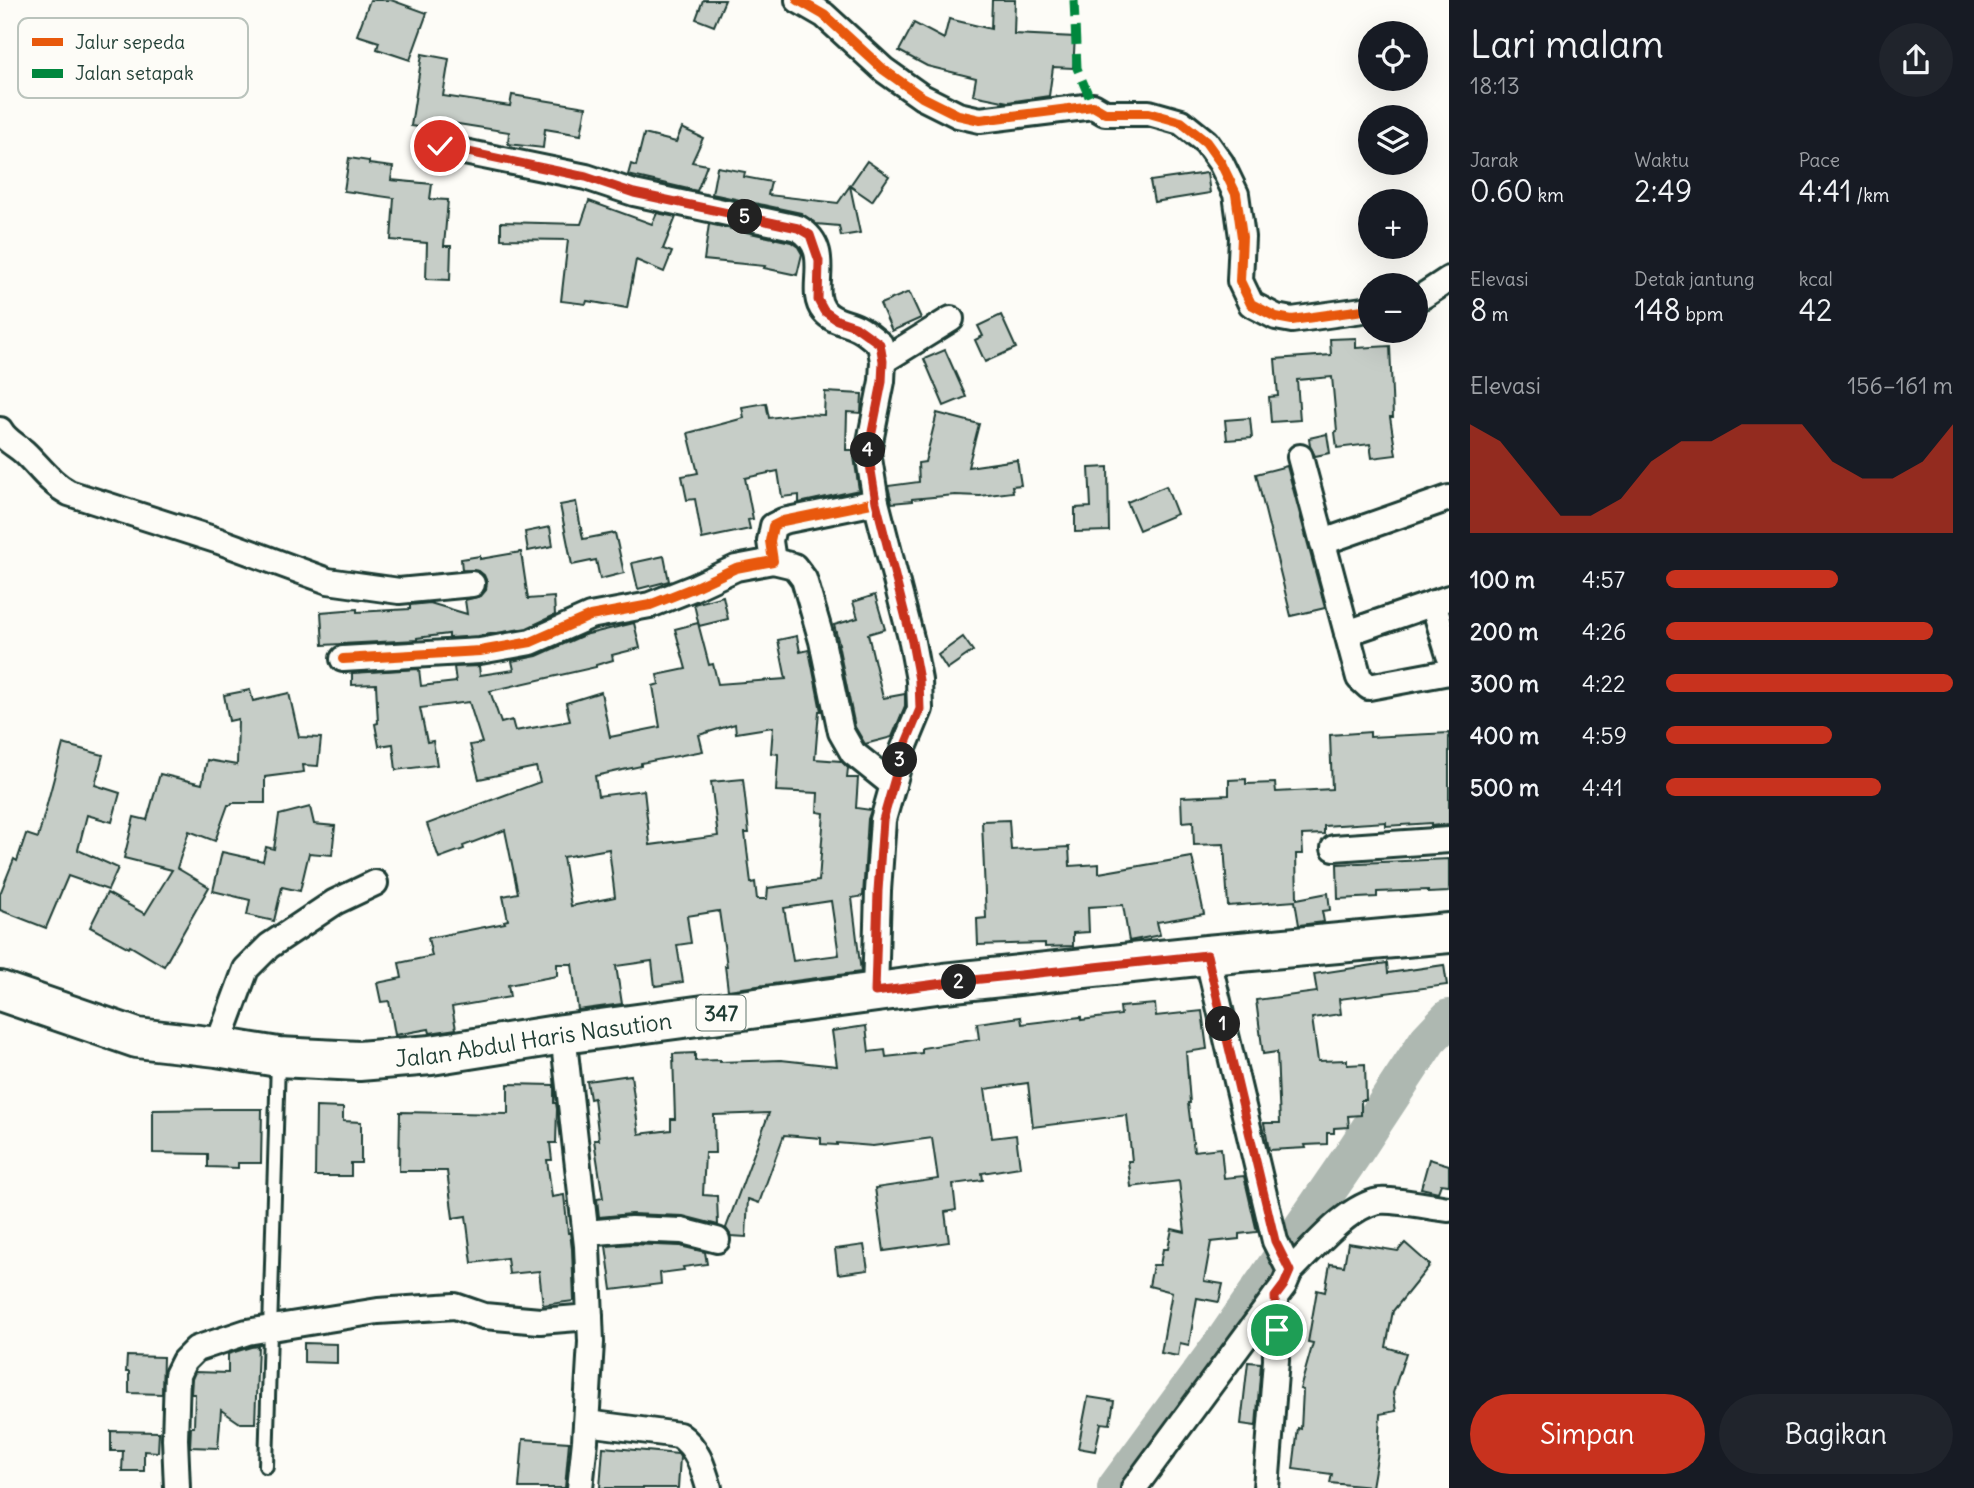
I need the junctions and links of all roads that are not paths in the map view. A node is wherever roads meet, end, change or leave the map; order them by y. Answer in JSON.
{"nodes":[{"id":1,"x":798,"y":0,"type":"edge"},
{"id":2,"x":440,"y":146,"type":"dead end"},
{"id":3,"x":1449,"y":279,"type":"edge"},
{"id":4,"x":1428,"y":293,"type":"edge"},
{"id":5,"x":1358,"y":311,"type":"edge"},
{"id":6,"x":951,"y":319,"type":"dead end"},
{"id":7,"x":883,"y":361,"type":"junction"},
{"id":8,"x":0,"y":430,"type":"edge"},
{"id":9,"x":1300,"y":457,"type":"dead end"},
{"id":10,"x":1449,"y":498,"type":"edge"},
{"id":11,"x":876,"y":502,"type":"junction"},
{"id":12,"x":1322,"y":542,"type":"junction"},
{"id":13,"x":773,"y":561,"type":"junction"},
{"id":14,"x":472,"y":584,"type":"dead end"},
{"id":15,"x":1441,"y":601,"type":"edge"},
{"id":16,"x":1347,"y":633,"type":"junction"},
{"id":17,"x":1449,"y":655,"type":"edge"},
{"id":18,"x":343,"y":659,"type":"dead end"},
{"id":19,"x":1449,"y":672,"type":"edge"},
{"id":20,"x":893,"y":785,"type":"junction"},
{"id":21,"x":1449,"y":840,"type":"edge"},
{"id":22,"x":1334,"y":848,"type":"dead end"},
{"id":23,"x":375,"y":883,"type":"dead end"},
{"id":24,"x":1449,"y":933,"type":"edge"},
{"id":25,"x":1207,"y":955,"type":"junction"},
{"id":26,"x":0,"y":991,"type":"edge"},
{"id":27,"x":875,"y":992,"type":"junction"},
{"id":28,"x":563,"y":1034,"type":"junction"},
{"id":29,"x":217,"y":1046,"type":"junction"},
{"id":30,"x":278,"y":1057,"type":"junction"},
{"id":31,"x":1449,"y":1209,"type":"edge"},
{"id":32,"x":586,"y":1233,"type":"junction"},
{"id":33,"x":717,"y":1240,"type":"dead end"},
{"id":34,"x":1283,"y":1258,"type":"junction"},
{"id":35,"x":1275,"y":1297,"type":"junction"},
{"id":36,"x":590,"y":1317,"type":"junction"},
{"id":37,"x":270,"y":1328,"type":"junction"},
{"id":38,"x":587,"y":1423,"type":"junction"},
{"id":39,"x":266,"y":1466,"type":"dead end"},
{"id":40,"x":177,"y":1488,"type":"edge"},
{"id":41,"x":580,"y":1488,"type":"edge"},
{"id":42,"x":709,"y":1488,"type":"edge"},
{"id":43,"x":1134,"y":1488,"type":"edge"},
{"id":44,"x":1266,"y":1488,"type":"edge"}],
"edges":[{"from":1,"to":5,"type":"street"},
{"from":2,"to":7,"type":"street"},
{"from":3,"to":4,"type":"street"},
{"from":6,"to":7,"type":"street"},
{"from":7,"to":11,"type":"street"},
{"from":8,"to":14,"type":"street"},
{"from":9,"to":12,"type":"street"},
{"from":10,"to":12,"type":"street"},
{"from":11,"to":13,"type":"street"},
{"from":11,"to":20,"type":"street"},
{"from":12,"to":16,"type":"street"},
{"from":13,"to":18,"type":"street"},
{"from":13,"to":20,"type":"street"},
{"from":15,"to":16,"type":"street"},
{"from":15,"to":17,"type":"street"},
{"from":16,"to":19,"type":"street"},
{"from":20,"to":27,"type":"street"},
{"from":21,"to":22,"type":"street"},
{"from":23,"to":29,"type":"street"},
{"from":24,"to":25,"type":"main road","name":"Jalan Abdul Haris Nasution","number":"347"},
{"from":25,"to":27,"type":"main road","name":"Jalan Abdul Haris Nasution","number":"347"},
{"from":25,"to":34,"type":"street"},
{"from":26,"to":29,"type":"main road","name":"Jalan Abdul Haris Nasution","number":"347"},
{"from":27,"to":28,"type":"main road","name":"Jalan Abdul Haris Nasution","number":"347"},
{"from":28,"to":30,"type":"main road","name":"Jalan Abdul Haris Nasution","number":"347"},
{"from":28,"to":32,"type":"street"},
{"from":29,"to":30,"type":"main road","name":"Jalan Abdul Haris Nasution","number":"347"},
{"from":30,"to":37,"type":"lane"},
{"from":31,"to":34,"type":"street"},
{"from":32,"to":33,"type":"street"},
{"from":32,"to":36,"type":"street"},
{"from":34,"to":35,"type":"street"},
{"from":35,"to":43,"type":"street"},
{"from":35,"to":44,"type":"street"},
{"from":36,"to":37,"type":"street"},
{"from":36,"to":38,"type":"street"},
{"from":37,"to":39,"type":"lane"},
{"from":37,"to":40,"type":"street"},
{"from":38,"to":41,"type":"street"},
{"from":38,"to":42,"type":"street"}]}
